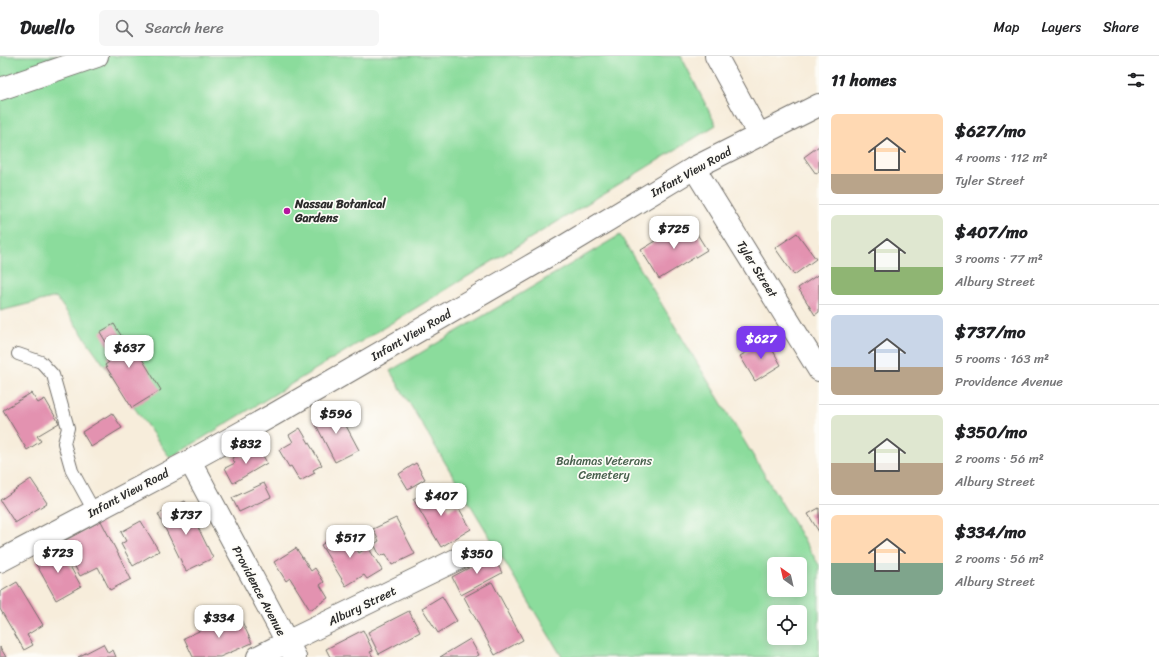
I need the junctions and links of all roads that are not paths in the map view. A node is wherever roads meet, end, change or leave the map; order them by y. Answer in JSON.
{"nodes":[{"id":1,"x":97,"y":56,"type":"edge"},
{"id":2,"x":716,"y":56,"type":"edge"},
{"id":3,"x":0,"y":89,"type":"edge"},
{"id":4,"x":819,"y":105,"type":"edge"},
{"id":5,"x":759,"y":135,"type":"junction"},
{"id":6,"x":694,"y":168,"type":"junction"},
{"id":7,"x":18,"y":354,"type":"dead end"},
{"id":8,"x":819,"y":370,"type":"edge"},
{"id":9,"x":190,"y":461,"type":"junction"},
{"id":10,"x":94,"y":511,"type":"junction"},
{"id":11,"x":466,"y":555,"type":"dead end"},
{"id":12,"x":0,"y":561,"type":"edge"},
{"id":13,"x":291,"y":649,"type":"edge"},
{"id":14,"x":258,"y":657,"type":"edge"}],
"edges":[{"from":1,"to":3,"type":"street"},
{"from":2,"to":5,"type":"street"},
{"from":4,"to":5,"type":"street","name":"Infant View Road"},
{"from":5,"to":6,"type":"street","name":"Infant View Road"},
{"from":6,"to":8,"type":"street","name":"Tyler Street"},
{"from":6,"to":9,"type":"street","name":"Infant View Road"},
{"from":7,"to":10,"type":"lane"},
{"from":9,"to":10,"type":"street","name":"Infant View Road"},
{"from":9,"to":13,"type":"street","name":"Providence Avenue"},
{"from":10,"to":12,"type":"street","name":"Infant View Road"},
{"from":11,"to":13,"type":"street","name":"Albury Street"},
{"from":13,"to":14,"type":"street","name":"Albury Street"}]}
